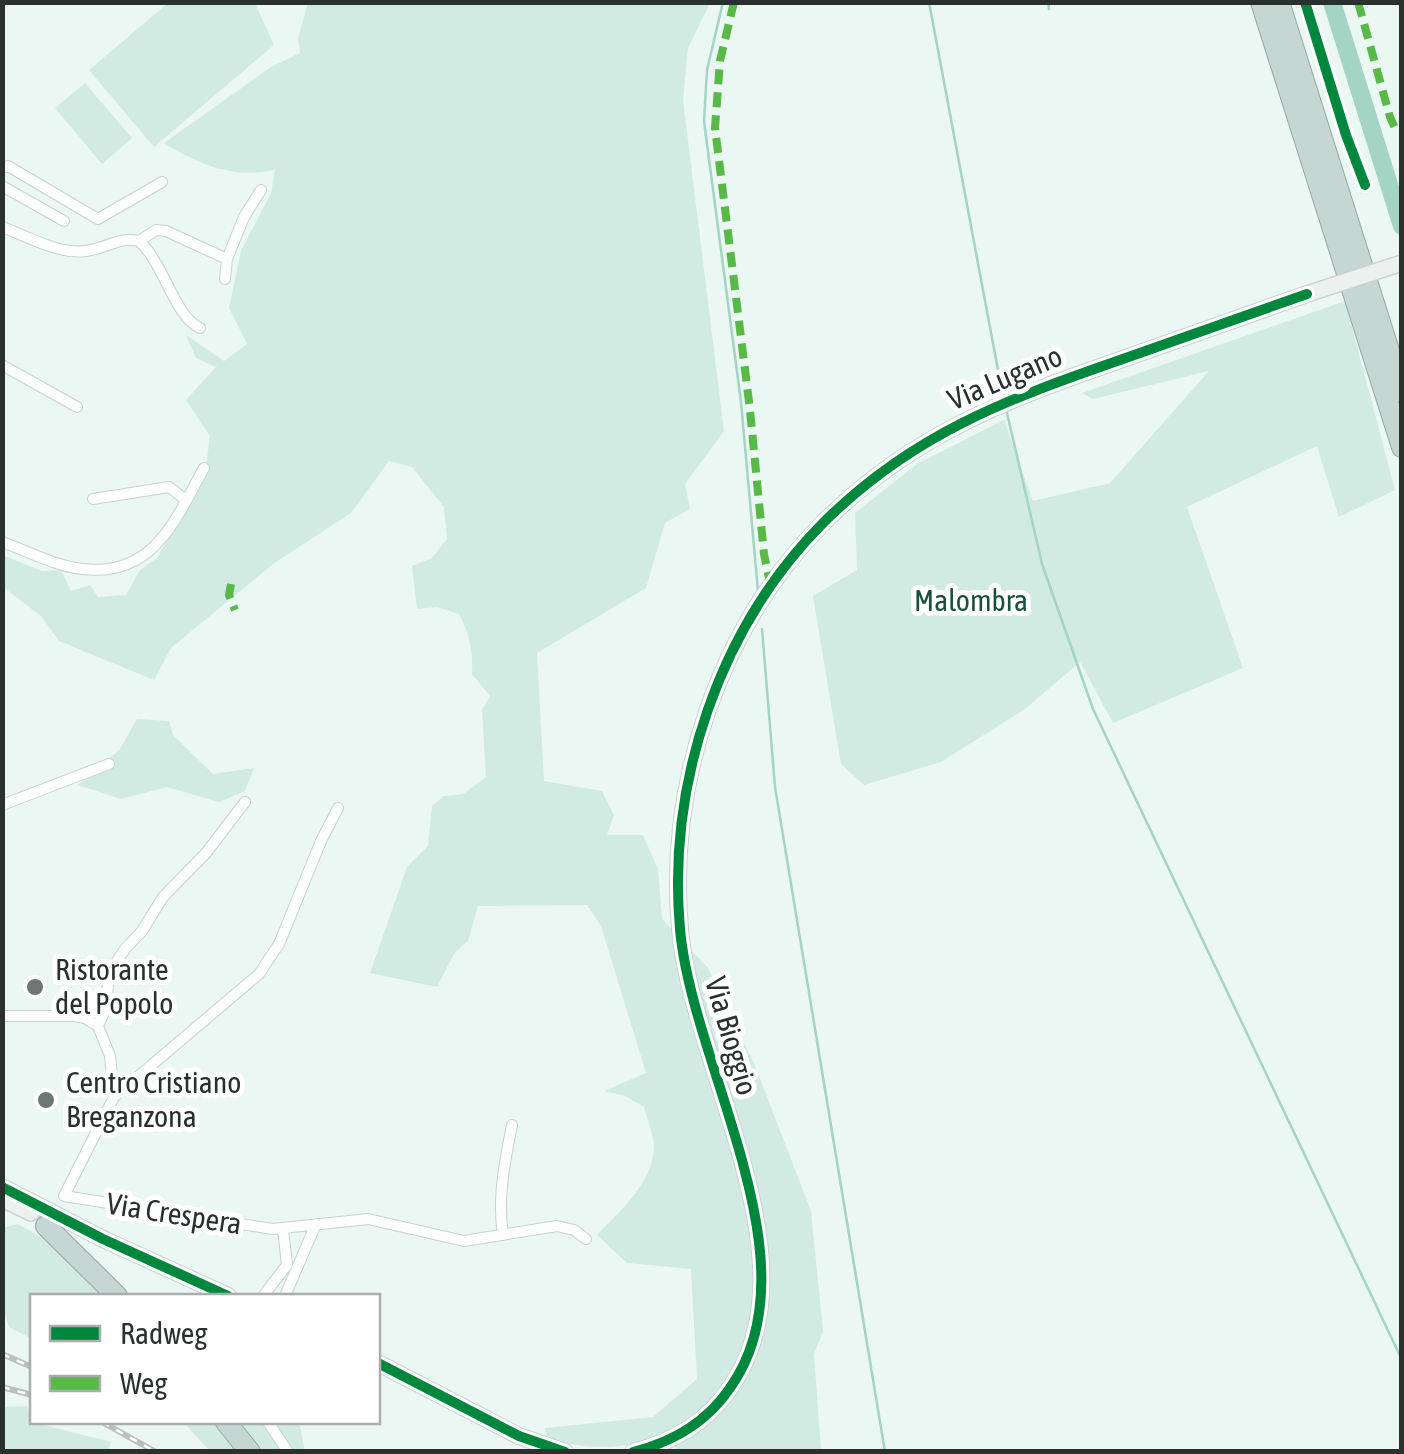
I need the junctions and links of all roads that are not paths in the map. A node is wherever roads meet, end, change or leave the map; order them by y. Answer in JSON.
{"nodes":[{"id":1,"x":1262,"y":2,"type":"edge"},
{"id":2,"x":1279,"y":2,"type":"edge"},
{"id":3,"x":2,"y":168,"type":"edge"},
{"id":4,"x":162,"y":182,"type":"dead end"},
{"id":5,"x":2,"y":186,"type":"edge"},
{"id":6,"x":262,"y":190,"type":"dead end"},
{"id":7,"x":64,"y":221,"type":"dead end"},
{"id":8,"x":2,"y":227,"type":"edge"},
{"id":9,"x":139,"y":241,"type":"junction"},
{"id":10,"x":227,"y":258,"type":"junction"},
{"id":11,"x":1402,"y":263,"type":"edge"},
{"id":12,"x":226,"y":279,"type":"dead end"},
{"id":13,"x":200,"y":328,"type":"dead end"},
{"id":14,"x":2,"y":364,"type":"edge"},
{"id":15,"x":1402,"y":392,"type":"edge"},
{"id":16,"x":77,"y":407,"type":"dead end"},
{"id":17,"x":1402,"y":447,"type":"edge"},
{"id":18,"x":204,"y":468,"type":"dead end"},
{"id":19,"x":93,"y":499,"type":"dead end"},
{"id":20,"x":186,"y":500,"type":"junction"},
{"id":21,"x":2,"y":542,"type":"edge"},
{"id":22,"x":771,"y":588,"type":"joint"},
{"id":23,"x":109,"y":764,"type":"dead end"},
{"id":24,"x":245,"y":802,"type":"dead end"},
{"id":25,"x":2,"y":805,"type":"edge"},
{"id":26,"x":338,"y":808,"type":"dead end"},
{"id":27,"x":2,"y":1016,"type":"edge"},
{"id":28,"x":98,"y":1026,"type":"junction"},
{"id":29,"x":114,"y":1097,"type":"junction"},
{"id":30,"x":512,"y":1125,"type":"dead end"},
{"id":31,"x":2,"y":1186,"type":"edge"},
{"id":32,"x":7,"y":1203,"type":"edge"},
{"id":33,"x":316,"y":1224,"type":"junction"},
{"id":34,"x":46,"y":1226,"type":"dead end"},
{"id":35,"x":283,"y":1229,"type":"junction"},
{"id":36,"x":503,"y":1235,"type":"junction"},
{"id":37,"x":586,"y":1240,"type":"dead end"},
{"id":38,"x":182,"y":1277,"type":"junction"},
{"id":39,"x":115,"y":1294,"type":"edge"},
{"id":40,"x":223,"y":1294,"type":"edge"},
{"id":41,"x":265,"y":1294,"type":"edge"},
{"id":42,"x":286,"y":1294,"type":"edge"},
{"id":43,"x":380,"y":1364,"type":"edge"},
{"id":44,"x":228,"y":1424,"type":"edge"},
{"id":45,"x":269,"y":1424,"type":"edge"},
{"id":46,"x":250,"y":1452,"type":"edge"},
{"id":47,"x":288,"y":1452,"type":"edge"},
{"id":48,"x":564,"y":1452,"type":"edge"},
{"id":49,"x":633,"y":1452,"type":"edge"}],
"edges":[{"from":1,"to":17,"type":"highway"},
{"from":2,"to":15,"type":"highway"},
{"from":3,"to":4,"type":"street"},
{"from":5,"to":7,"type":"street"},
{"from":6,"to":10,"type":"street"},
{"from":8,"to":9,"type":"street"},
{"from":9,"to":10,"type":"street"},
{"from":9,"to":13,"type":"street"},
{"from":10,"to":12,"type":"street"},
{"from":11,"to":22,"type":"main road","name":"Via Lugano","bridge":true},
{"from":14,"to":16,"type":"street"},
{"from":18,"to":20,"type":"street"},
{"from":19,"to":20,"type":"street"},
{"from":20,"to":21,"type":"street"},
{"from":22,"to":49,"type":"main road","name":"Via Bioggio"},
{"from":23,"to":25,"type":"street"},
{"from":24,"to":28,"type":"street"},
{"from":26,"to":29,"type":"street"},
{"from":27,"to":28,"type":"street"},
{"from":28,"to":29,"type":"street"},
{"from":29,"to":35,"type":"street","name":"Via Crespera"},
{"from":30,"to":36,"type":"street"},
{"from":31,"to":38,"type":"main road"},
{"from":32,"to":38,"type":"main road"},
{"from":33,"to":35,"type":"street","name":"Via Crespera"},
{"from":33,"to":36,"type":"street","name":"Via Crespera"},
{"from":33,"to":42,"type":"street"},
{"from":34,"to":39,"type":"highway"},
{"from":35,"to":41,"type":"street","name":"Via Crespera"},
{"from":36,"to":37,"type":"street","name":"Via Crespera"},
{"from":38,"to":40,"type":"main road"},
{"from":43,"to":48,"type":"main road"},
{"from":44,"to":46,"type":"highway"},
{"from":45,"to":47,"type":"street"}]}
